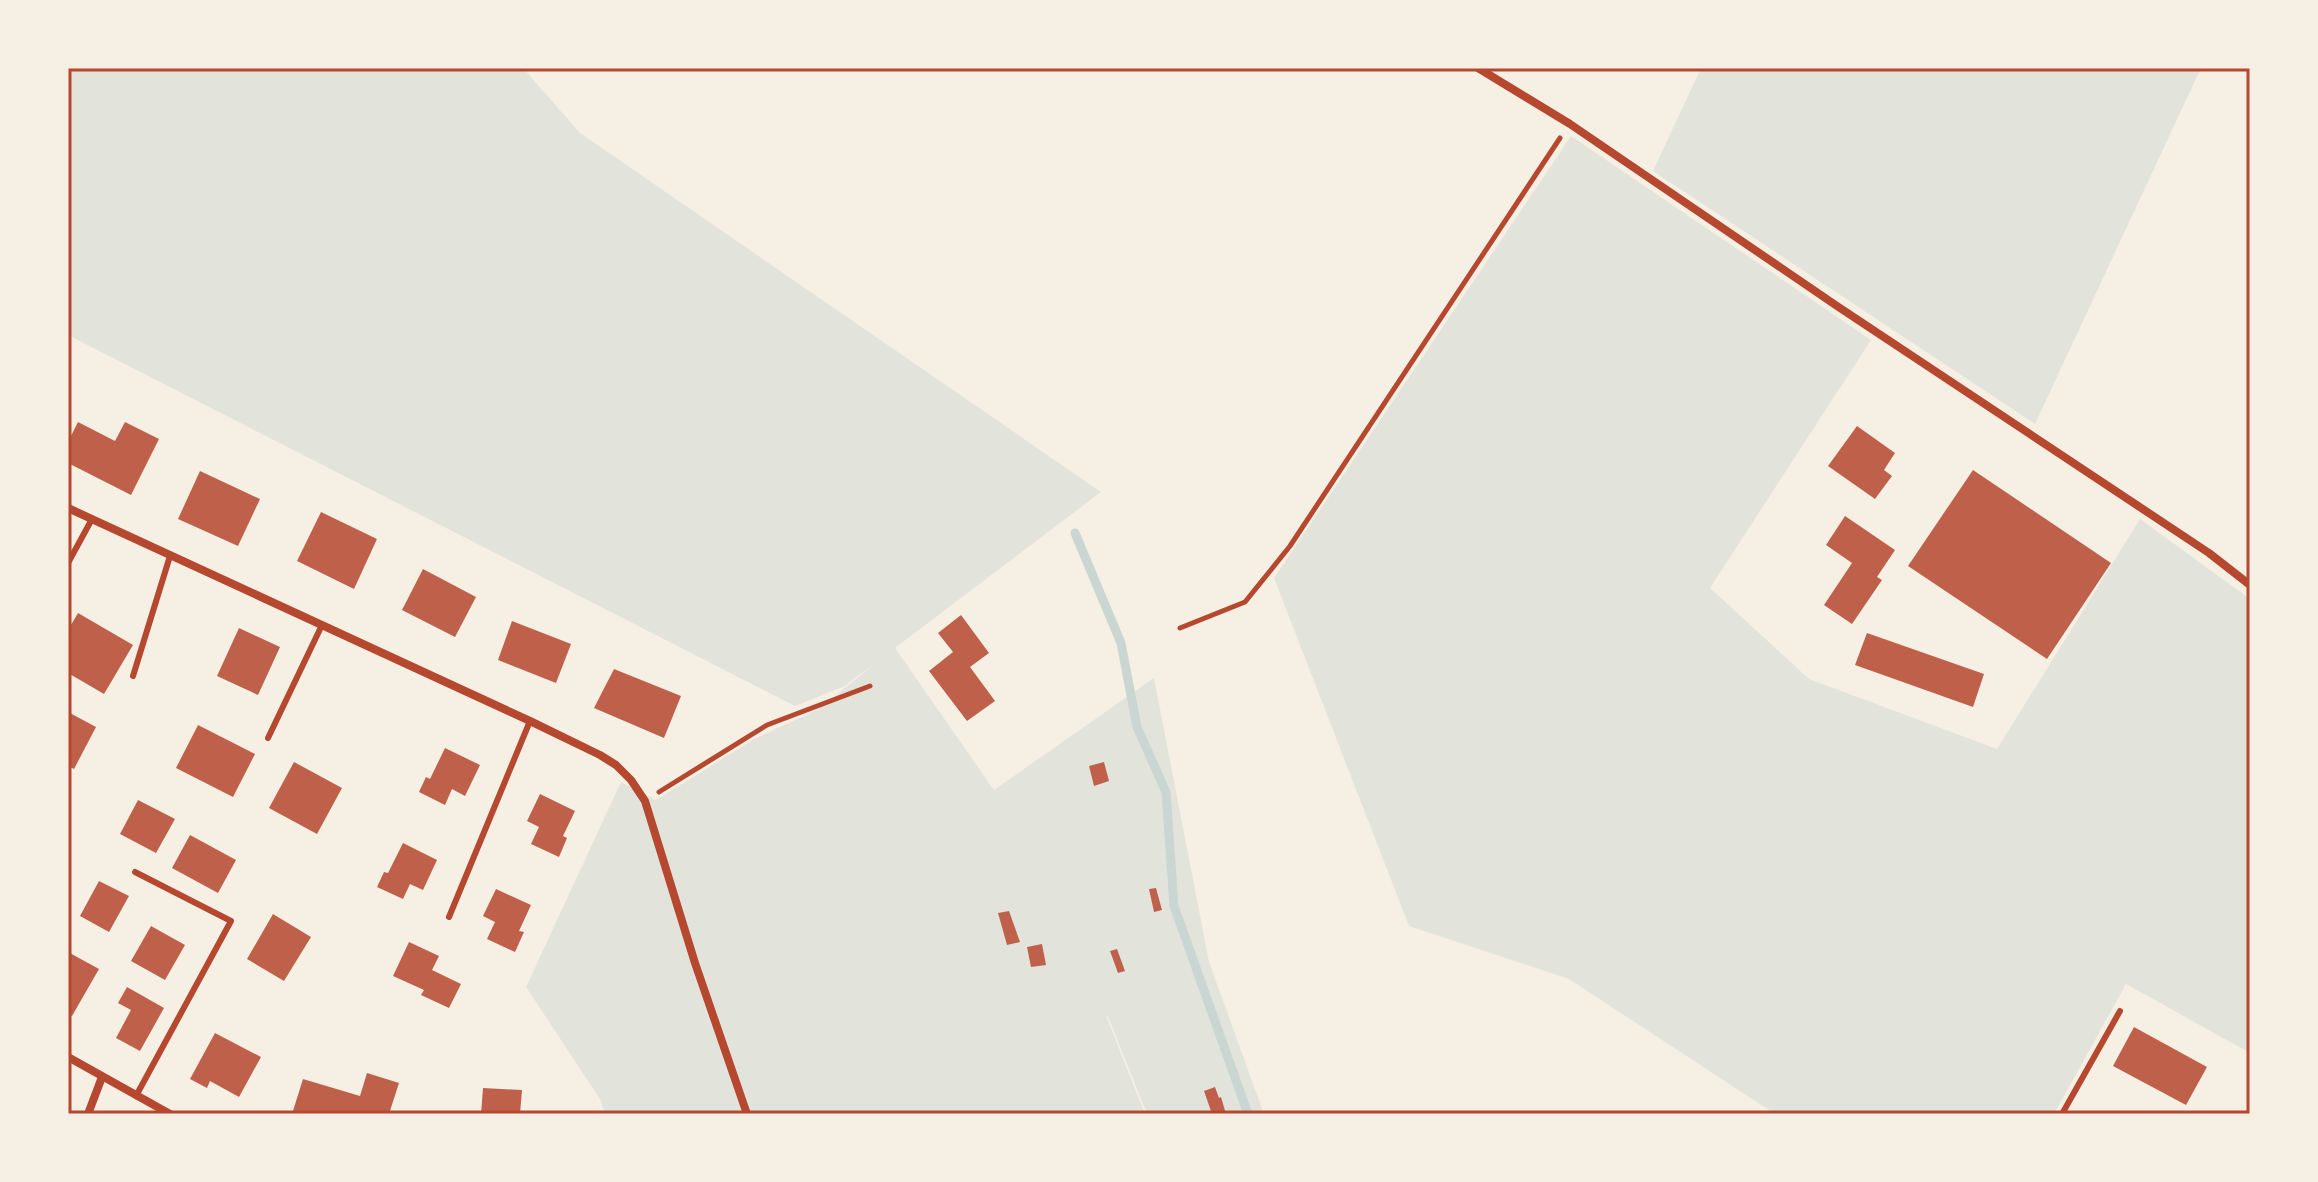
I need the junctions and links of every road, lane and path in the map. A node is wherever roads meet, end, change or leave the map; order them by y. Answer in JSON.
{"nodes":[{"id":1,"x":1478,"y":68,"type":"edge"},
{"id":2,"x":1570,"y":124,"type":"junction"},
{"id":3,"x":68,"y":508,"type":"edge"},
{"id":4,"x":92,"y":519,"type":"junction"},
{"id":5,"x":170,"y":556,"type":"junction"},
{"id":6,"x":68,"y":563,"type":"edge"},
{"id":7,"x":2250,"y":585,"type":"edge"},
{"id":8,"x":322,"y":625,"type":"junction"},
{"id":9,"x":1180,"y":628,"type":"dead end"},
{"id":10,"x":133,"y":676,"type":"dead end"},
{"id":11,"x":870,"y":686,"type":"dead end"},
{"id":12,"x":530,"y":721,"type":"junction"},
{"id":13,"x":268,"y":738,"type":"dead end"},
{"id":14,"x":645,"y":801,"type":"junction"},
{"id":15,"x":135,"y":872,"type":"dead end"},
{"id":16,"x":449,"y":917,"type":"dead end"},
{"id":17,"x":2120,"y":1011,"type":"dead end"},
{"id":18,"x":68,"y":1057,"type":"edge"},
{"id":19,"x":102,"y":1077,"type":"junction"},
{"id":20,"x":136,"y":1096,"type":"junction"},
{"id":21,"x":88,"y":1114,"type":"edge"},
{"id":22,"x":170,"y":1114,"type":"edge"},
{"id":23,"x":747,"y":1114,"type":"edge"},
{"id":24,"x":2062,"y":1114,"type":"edge"}],
"edges":[{"from":1,"to":2,"type":"street"},
{"from":2,"to":7,"type":"street"},
{"from":2,"to":9,"type":"path"},
{"from":3,"to":4,"type":"street"},
{"from":4,"to":5,"type":"street"},
{"from":4,"to":6,"type":"lane"},
{"from":5,"to":8,"type":"street"},
{"from":5,"to":10,"type":"lane"},
{"from":8,"to":12,"type":"street"},
{"from":8,"to":13,"type":"lane"},
{"from":11,"to":14,"type":"path"},
{"from":12,"to":14,"type":"street"},
{"from":12,"to":16,"type":"lane"},
{"from":14,"to":23,"type":"street"},
{"from":15,"to":20,"type":"lane"},
{"from":17,"to":24,"type":"lane"},
{"from":18,"to":19,"type":"street"},
{"from":19,"to":20,"type":"street"},
{"from":19,"to":21,"type":"street"},
{"from":20,"to":22,"type":"street"}]}
